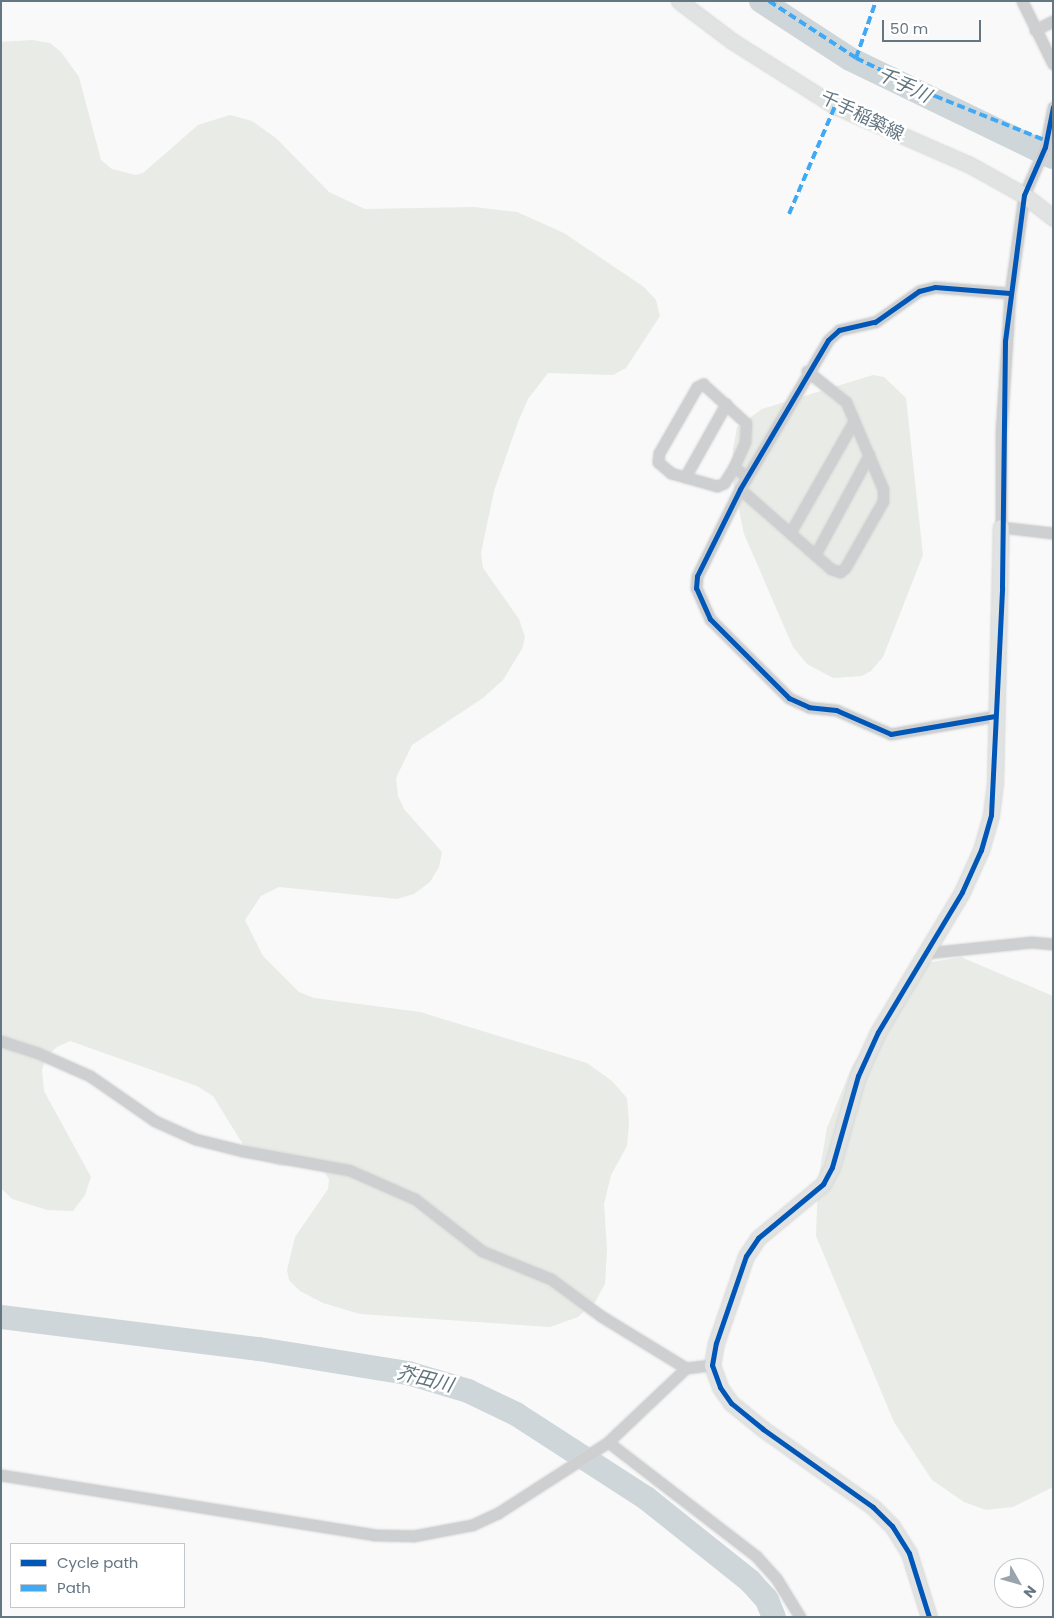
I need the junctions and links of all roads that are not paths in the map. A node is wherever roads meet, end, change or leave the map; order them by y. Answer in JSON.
{"nodes":[{"id":1,"x":679,"y":1,"type":"edge"},
{"id":2,"x":1022,"y":1,"type":"edge"},
{"id":3,"x":1053,"y":20,"type":"edge"},
{"id":4,"x":1035,"y":30,"type":"junction"},
{"id":5,"x":1053,"y":64,"type":"edge"},
{"id":6,"x":1053,"y":107,"type":"edge"},
{"id":7,"x":1048,"y":144,"type":"edge"},
{"id":8,"x":1026,"y":192,"type":"junction"},
{"id":9,"x":1053,"y":218,"type":"edge"},
{"id":10,"x":1010,"y":293,"type":"junction"},
{"id":11,"x":807,"y":371,"type":"junction"},
{"id":12,"x":726,"y":404,"type":"junction"},
{"id":13,"x":854,"y":421,"type":"junction"},
{"id":14,"x":869,"y":456,"type":"junction"},
{"id":15,"x":734,"y":467,"type":"junction"},
{"id":16,"x":685,"y":477,"type":"junction"},
{"id":17,"x":747,"y":477,"type":"junction"},
{"id":18,"x":740,"y":490,"type":"junction"},
{"id":19,"x":1001,"y":527,"type":"junction"},
{"id":20,"x":790,"y":533,"type":"junction"},
{"id":21,"x":1053,"y":533,"type":"edge"},
{"id":22,"x":815,"y":555,"type":"junction"},
{"id":23,"x":995,"y":716,"type":"junction"},
{"id":24,"x":1053,"y":944,"type":"edge"},
{"id":25,"x":926,"y":953,"type":"junction"},
{"id":26,"x":1,"y":1041,"type":"edge"},
{"id":27,"x":712,"y":1365,"type":"junction"},
{"id":28,"x":686,"y":1368,"type":"junction"},
{"id":29,"x":608,"y":1442,"type":"junction"},
{"id":30,"x":1,"y":1475,"type":"edge"},
{"id":31,"x":800,"y":1617,"type":"edge"},
{"id":32,"x":929,"y":1617,"type":"edge"}],
"edges":[{"from":1,"to":8,"type":"street","name":"千手稲築線"},
{"from":2,"to":4,"type":"street"},
{"from":3,"to":4,"type":"street"},
{"from":4,"to":5,"type":"street"},
{"from":6,"to":7,"type":"street"},
{"from":7,"to":8,"type":"street"},
{"from":8,"to":9,"type":"street","name":"千手稲築線"},
{"from":8,"to":10,"type":"street"},
{"from":10,"to":11,"type":"street"},
{"from":10,"to":19,"type":"street"},
{"from":11,"to":13,"type":"street"},
{"from":11,"to":17,"type":"street"},
{"from":12,"to":15,"type":"street"},
{"from":12,"to":16,"type":"street"},
{"from":12,"to":16,"type":"street"},
{"from":13,"to":14,"type":"street"},
{"from":13,"to":20,"type":"street"},
{"from":14,"to":22,"type":"street"},
{"from":14,"to":22,"type":"street"},
{"from":15,"to":16,"type":"street"},
{"from":15,"to":17,"type":"street"},
{"from":17,"to":18,"type":"street"},
{"from":18,"to":20,"type":"street"},
{"from":18,"to":23,"type":"street"},
{"from":19,"to":21,"type":"street"},
{"from":19,"to":23,"type":"street"},
{"from":20,"to":22,"type":"street"},
{"from":23,"to":25,"type":"street"},
{"from":24,"to":25,"type":"street"},
{"from":25,"to":27,"type":"street"},
{"from":26,"to":28,"type":"street"},
{"from":27,"to":28,"type":"street"},
{"from":27,"to":32,"type":"street"},
{"from":28,"to":29,"type":"street"},
{"from":29,"to":30,"type":"street"},
{"from":29,"to":31,"type":"street"}]}
